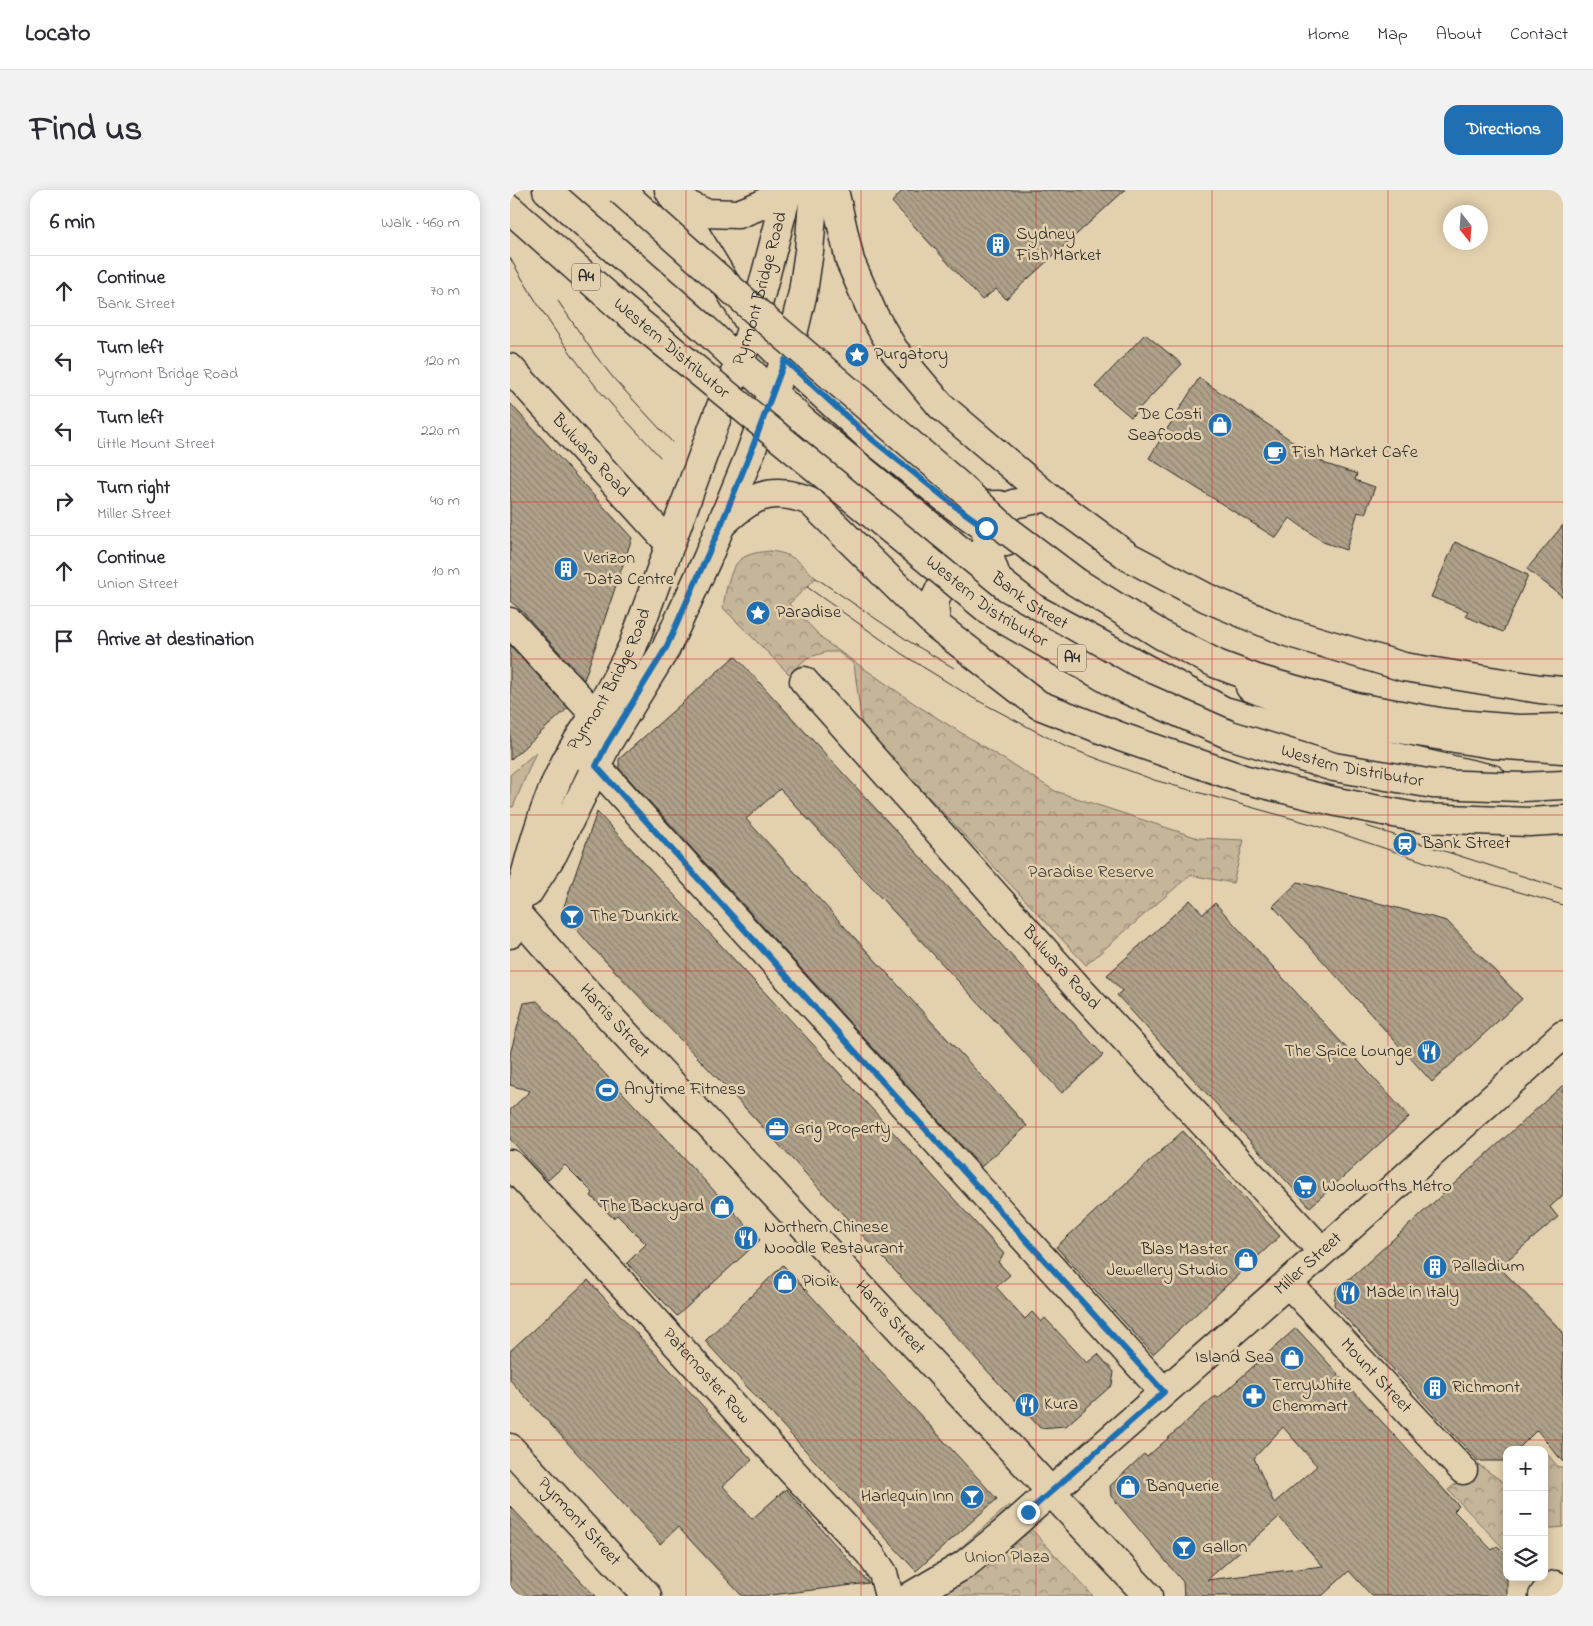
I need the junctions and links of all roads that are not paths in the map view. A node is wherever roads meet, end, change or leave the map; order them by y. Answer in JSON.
{"nodes":[{"id":1,"x":547,"y":190,"type":"edge"},
{"id":2,"x":620,"y":190,"type":"edge"},
{"id":3,"x":670,"y":190,"type":"edge"},
{"id":4,"x":787,"y":190,"type":"edge"},
{"id":5,"x":814,"y":190,"type":"edge"},
{"id":6,"x":834,"y":190,"type":"edge"},
{"id":7,"x":510,"y":209,"type":"edge"},
{"id":8,"x":752,"y":327,"type":"junction"},
{"id":9,"x":785,"y":360,"type":"junction"},
{"id":10,"x":740,"y":361,"type":"junction"},
{"id":11,"x":510,"y":368,"type":"edge"},
{"id":12,"x":773,"y":393,"type":"junction"},
{"id":13,"x":1048,"y":497,"type":"junction"},
{"id":14,"x":1013,"y":504,"type":"junction"},
{"id":15,"x":955,"y":506,"type":"junction"},
{"id":16,"x":721,"y":525,"type":"junction"},
{"id":17,"x":670,"y":544,"type":"junction"},
{"id":18,"x":973,"y":551,"type":"junction"},
{"id":19,"x":510,"y":622,"type":"edge"},
{"id":20,"x":936,"y":625,"type":"junction"},
{"id":21,"x":804,"y":682,"type":"dead end"},
{"id":22,"x":1563,"y":691,"type":"edge"},
{"id":23,"x":595,"y":714,"type":"junction"},
{"id":24,"x":1563,"y":728,"type":"edge"},
{"id":25,"x":574,"y":745,"type":"junction"},
{"id":26,"x":1563,"y":749,"type":"edge"},
{"id":27,"x":596,"y":766,"type":"junction"},
{"id":28,"x":1563,"y":785,"type":"edge"},
{"id":29,"x":1563,"y":793,"type":"edge"},
{"id":30,"x":1563,"y":820,"type":"edge"},
{"id":31,"x":512,"y":918,"type":"edge"},
{"id":32,"x":1563,"y":1035,"type":"edge"},
{"id":33,"x":510,"y":1164,"type":"edge"},
{"id":34,"x":1322,"y":1251,"type":"junction"},
{"id":35,"x":1288,"y":1283,"type":"junction"},
{"id":36,"x":1164,"y":1392,"type":"junction"},
{"id":37,"x":510,"y":1448,"type":"edge"},
{"id":38,"x":1463,"y":1470,"type":"dead end"},
{"id":39,"x":1052,"y":1492,"type":"junction"},
{"id":40,"x":1563,"y":1588,"type":"edge"},
{"id":41,"x":647,"y":1596,"type":"edge"},
{"id":42,"x":888,"y":1596,"type":"edge"},
{"id":43,"x":911,"y":1596,"type":"edge"},
{"id":44,"x":1148,"y":1596,"type":"edge"},
{"id":45,"x":1543,"y":1596,"type":"edge"}],
"edges":[{"from":1,"to":10,"type":"main road"},
{"from":2,"to":24,"type":"main road","bridge":true},
{"from":3,"to":4,"type":"main road"},
{"from":3,"to":8,"type":"main road"},
{"from":4,"to":8,"type":"main road","name":"Pyrmont Bridge Road"},
{"from":5,"to":9,"type":"main road","name":"Pyrmont Bridge Road"},
{"from":6,"to":13,"type":"main road"},
{"from":7,"to":28,"type":"main road","name":"Western Distributor","number":"A4","bridge":true},
{"from":8,"to":9,"type":"main road"},
{"from":8,"to":10,"type":"main road","name":"Pyrmont Bridge Road"},
{"from":9,"to":12,"type":"main road","name":"Pyrmont Bridge Road"},
{"from":9,"to":15,"type":"main road"},
{"from":10,"to":12,"type":"main road"},
{"from":10,"to":17,"type":"main road","name":"Pyrmont Bridge Road"},
{"from":11,"to":17,"type":"main road","name":"Bulwara Road"},
{"from":12,"to":16,"type":"main road","name":"Pyrmont Bridge Road"},
{"from":12,"to":18,"type":"main road"},
{"from":13,"to":14,"type":"main road"},
{"from":13,"to":22,"type":"main road"},
{"from":14,"to":15,"type":"main road"},
{"from":14,"to":18,"type":"main road"},
{"from":15,"to":18,"type":"main road"},
{"from":16,"to":20,"type":"main road"},
{"from":16,"to":27,"type":"main road","name":"Pyrmont Bridge Road"},
{"from":17,"to":23,"type":"main road","name":"Pyrmont Bridge Road"},
{"from":18,"to":20,"type":"main road"},
{"from":18,"to":26,"type":"main road","name":"Bank Street"},
{"from":18,"to":29,"type":"main road","name":"Bank Street"},
{"from":19,"to":23,"type":"main road"},
{"from":20,"to":30,"type":"main road"},
{"from":21,"to":34,"type":"main road","name":"Bulwara Road"},
{"from":23,"to":25,"type":"main road","name":"Pyrmont Bridge Road"},
{"from":25,"to":27,"type":"main road"},
{"from":25,"to":31,"type":"main road","name":"Pyrmont Bridge Road"},
{"from":27,"to":31,"type":"main road","name":"Pyrmont Bridge Road"},
{"from":27,"to":36,"type":"main road"},
{"from":31,"to":39,"type":"main road","name":"Harris Street"},
{"from":32,"to":34,"type":"main road","name":"Miller Street"},
{"from":33,"to":42,"type":"main road","name":"Paternoster Row"},
{"from":34,"to":35,"type":"main road","name":"Miller Street"},
{"from":35,"to":36,"type":"main road","name":"Miller Street"},
{"from":35,"to":38,"type":"main road","name":"Mount Street"},
{"from":36,"to":39,"type":"main road","name":"Miller Street"},
{"from":37,"to":41,"type":"main road","name":"Pyrmont Street"},
{"from":39,"to":43,"type":"main road","name":"Miller Street"},
{"from":39,"to":44,"type":"main road","name":"Harris Street"},
{"from":40,"to":45,"type":"main road"}]}
